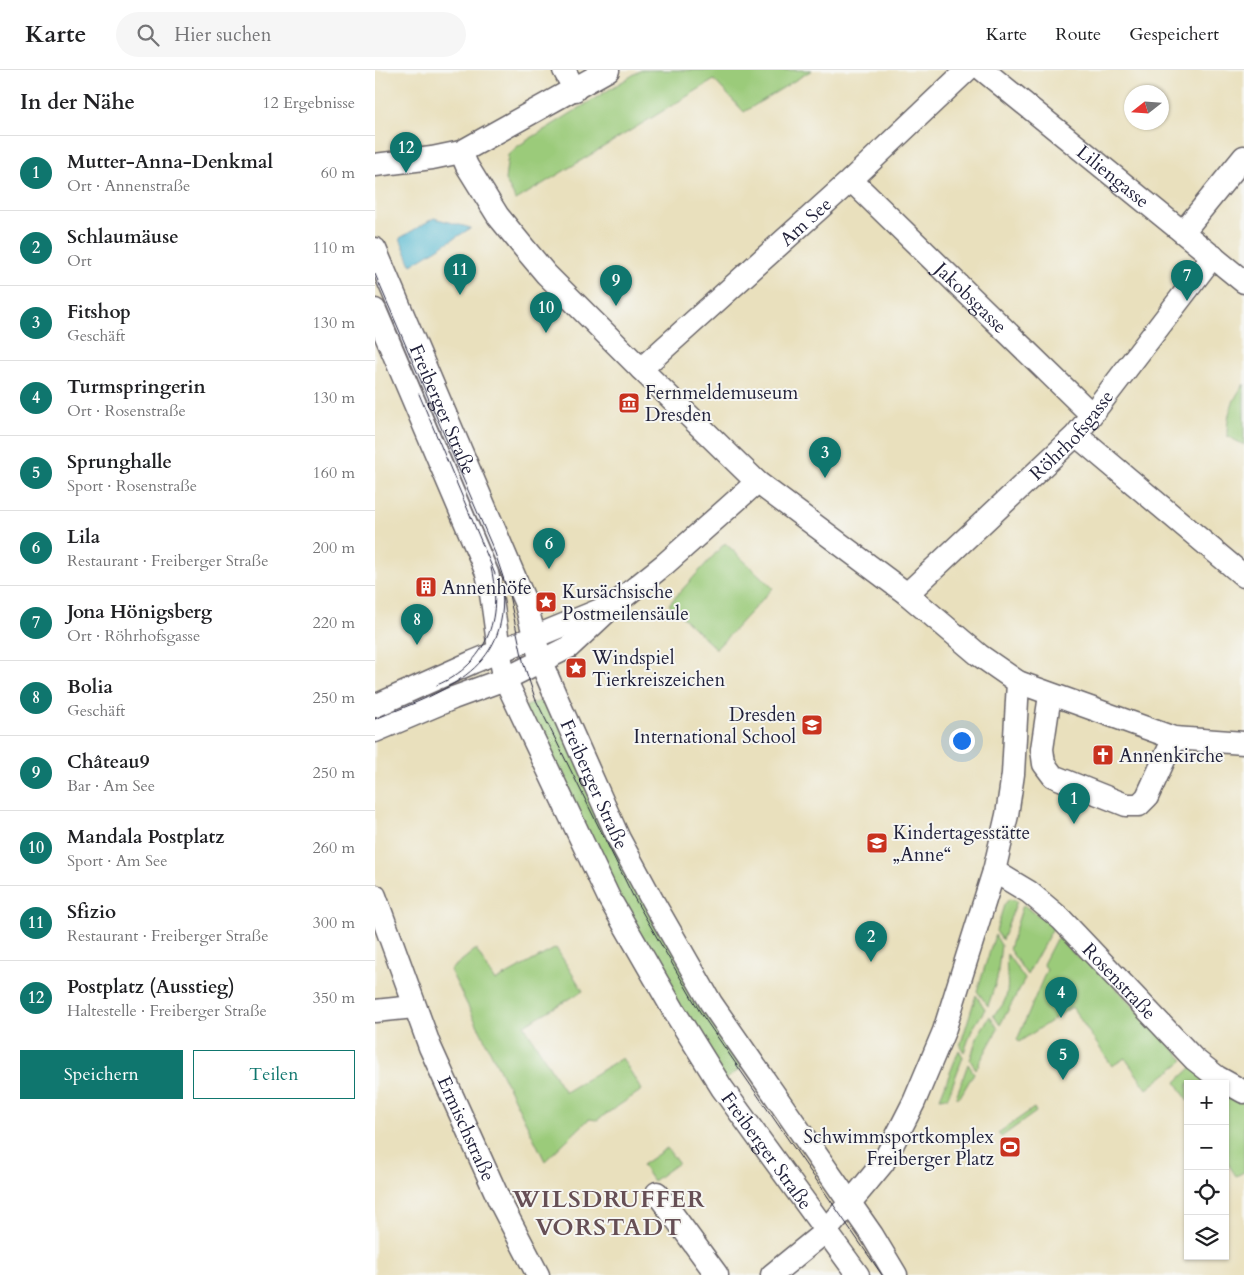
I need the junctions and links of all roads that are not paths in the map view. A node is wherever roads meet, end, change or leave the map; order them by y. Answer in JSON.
{"nodes":[{"id":1,"x":564,"y":70,"type":"edge"},
{"id":2,"x":608,"y":70,"type":"edge"},
{"id":3,"x":967,"y":70,"type":"edge"},
{"id":4,"x":983,"y":70,"type":"edge"},
{"id":5,"x":575,"y":90,"type":"junction"},
{"id":6,"x":461,"y":152,"type":"junction"},
{"id":7,"x":1244,"y":157,"type":"edge"},
{"id":8,"x":375,"y":165,"type":"edge"},
{"id":9,"x":851,"y":180,"type":"junction"},
{"id":10,"x":1183,"y":232,"type":"junction"},
{"id":11,"x":375,"y":249,"type":"edge"},
{"id":12,"x":1213,"y":256,"type":"junction"},
{"id":13,"x":1244,"y":282,"type":"edge"},
{"id":14,"x":375,"y":310,"type":"edge"},
{"id":15,"x":641,"y":369,"type":"junction"},
{"id":16,"x":1091,"y":414,"type":"junction"},
{"id":17,"x":1076,"y":435,"type":"junction"},
{"id":18,"x":757,"y":482,"type":"junction"},
{"id":19,"x":1244,"y":576,"type":"edge"},
{"id":20,"x":907,"y":594,"type":"junction"},
{"id":21,"x":615,"y":604,"type":"junction"},
{"id":22,"x":535,"y":638,"type":"junction"},
{"id":23,"x":498,"y":652,"type":"junction"},
{"id":24,"x":541,"y":662,"type":"junction"},
{"id":25,"x":505,"y":679,"type":"junction"},
{"id":26,"x":1018,"y":682,"type":"junction"},
{"id":27,"x":1050,"y":695,"type":"junction"},
{"id":28,"x":375,"y":706,"type":"edge"},
{"id":29,"x":375,"y":732,"type":"edge"},
{"id":30,"x":1175,"y":738,"type":"junction"},
{"id":31,"x":1244,"y":743,"type":"edge"},
{"id":32,"x":994,"y":870,"type":"junction"},
{"id":33,"x":375,"y":896,"type":"edge"},
{"id":34,"x":414,"y":1007,"type":"junction"},
{"id":35,"x":375,"y":1011,"type":"edge"},
{"id":36,"x":1244,"y":1092,"type":"edge"},
{"id":37,"x":657,"y":1193,"type":"dead end"},
{"id":38,"x":849,"y":1202,"type":"junction"},
{"id":39,"x":826,"y":1231,"type":"junction"},
{"id":40,"x":538,"y":1275,"type":"edge"},
{"id":41,"x":717,"y":1275,"type":"edge"},
{"id":42,"x":772,"y":1275,"type":"edge"},
{"id":43,"x":858,"y":1275,"type":"edge"},
{"id":44,"x":896,"y":1275,"type":"edge"}],
"edges":[{"from":1,"to":5,"type":"street"},
{"from":2,"to":5,"type":"street"},
{"from":3,"to":9,"type":"street","name":"Am See"},
{"from":4,"to":10,"type":"street","name":"Liliengasse"},
{"from":5,"to":6,"type":"street"},
{"from":6,"to":8,"type":"street"},
{"from":6,"to":15,"type":"street"},
{"from":7,"to":10,"type":"street"},
{"from":9,"to":15,"type":"street","name":"Am See"},
{"from":9,"to":16,"type":"street","name":"Jakobsgasse"},
{"from":10,"to":12,"type":"street","name":"Liliengasse"},
{"from":11,"to":22,"type":"street","name":"Freiberger Straße"},
{"from":12,"to":13,"type":"street","name":"Liliengasse"},
{"from":12,"to":16,"type":"street","name":"Röhrhofsgasse"},
{"from":14,"to":23,"type":"street","name":"Freiberger Straße"},
{"from":15,"to":18,"type":"street"},
{"from":16,"to":17,"type":"street","name":"Röhrhofsgasse"},
{"from":17,"to":19,"type":"street"},
{"from":17,"to":20,"type":"street","name":"Röhrhofsgasse"},
{"from":18,"to":20,"type":"street"},
{"from":18,"to":21,"type":"street"},
{"from":20,"to":26,"type":"street"},
{"from":21,"to":22,"type":"street"},
{"from":21,"to":24,"type":"street"},
{"from":22,"to":23,"type":"street"},
{"from":22,"to":24,"type":"street","name":"Freiberger Straße"},
{"from":23,"to":25,"type":"street","name":"Freiberger Straße"},
{"from":23,"to":28,"type":"street"},
{"from":24,"to":25,"type":"street"},
{"from":24,"to":38,"type":"street","name":"Freiberger Straße"},
{"from":25,"to":29,"type":"street"},
{"from":25,"to":39,"type":"street","name":"Freiberger Straße"},
{"from":26,"to":27,"type":"street"},
{"from":26,"to":32,"type":"street"},
{"from":27,"to":30,"type":"street"},
{"from":27,"to":30,"type":"street"},
{"from":30,"to":31,"type":"street"},
{"from":32,"to":36,"type":"street","name":"Rosenstraße"},
{"from":32,"to":38,"type":"street"},
{"from":33,"to":34,"type":"street","name":"Ermischstraße"},
{"from":34,"to":35,"type":"street"},
{"from":34,"to":40,"type":"street","name":"Ermischstraße"},
{"from":37,"to":41,"type":"street"},
{"from":38,"to":39,"type":"street"},
{"from":38,"to":44,"type":"street","name":"Freiberger Straße"},
{"from":39,"to":42,"type":"street"},
{"from":39,"to":43,"type":"street","name":"Freiberger Straße"}]}
